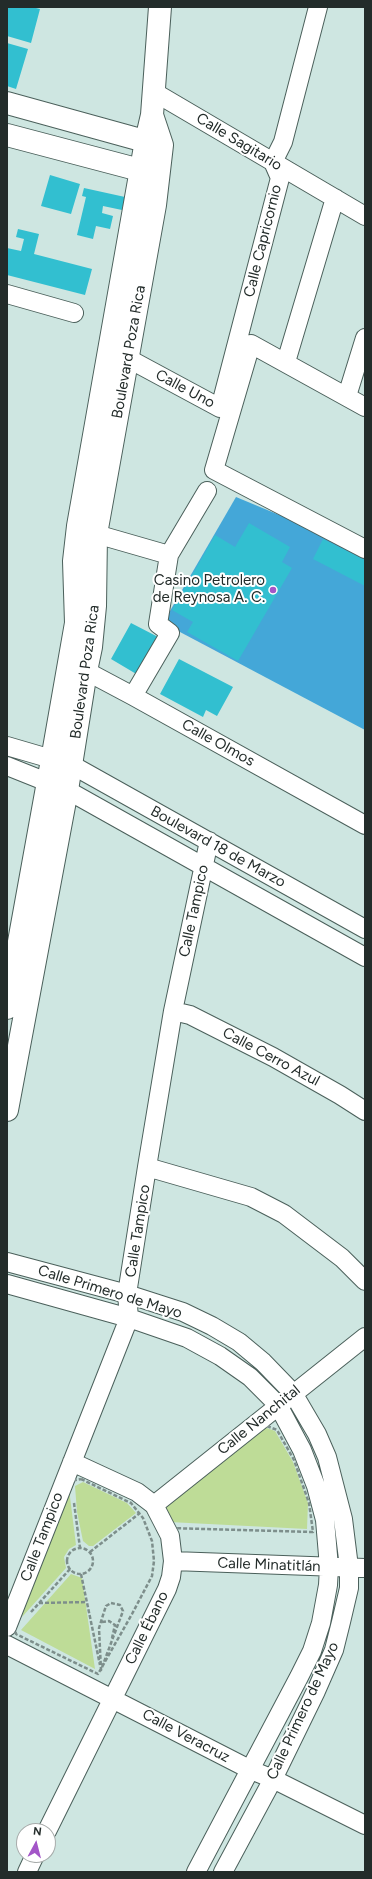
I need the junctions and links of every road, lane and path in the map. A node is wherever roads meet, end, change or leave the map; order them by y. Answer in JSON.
{"nodes":[{"id":1,"x":160,"y":7,"type":"edge"},
{"id":2,"x":318,"y":7,"type":"edge"},
{"id":3,"x":154,"y":92,"type":"junction"},
{"id":4,"x":7,"y":103,"type":"edge"},
{"id":5,"x":7,"y":135,"type":"edge"},
{"id":6,"x":154,"y":143,"type":"junction"},
{"id":7,"x":273,"y":162,"type":"junction"},
{"id":8,"x":150,"y":173,"type":"junction"},
{"id":9,"x":335,"y":198,"type":"junction"},
{"id":10,"x":365,"y":216,"type":"edge"},
{"id":11,"x":7,"y":294,"type":"edge"},
{"id":12,"x":74,"y":313,"type":"dead end"},
{"id":13,"x":365,"y":338,"type":"edge"},
{"id":14,"x":128,"y":359,"type":"junction"},
{"id":15,"x":286,"y":362,"type":"junction"},
{"id":16,"x":347,"y":396,"type":"junction"},
{"id":17,"x":365,"y":407,"type":"edge"},
{"id":18,"x":220,"y":408,"type":"joint"},
{"id":19,"x":207,"y":491,"type":"dead end"},
{"id":20,"x":96,"y":534,"type":"junction"},
{"id":21,"x":365,"y":549,"type":"edge"},
{"id":22,"x":169,"y":555,"type":"junction"},
{"id":23,"x":77,"y":669,"type":"junction"},
{"id":24,"x":133,"y":696,"type":"junction"},
{"id":25,"x":7,"y":746,"type":"edge"},
{"id":26,"x":62,"y":763,"type":"junction"},
{"id":27,"x":7,"y":766,"type":"edge"},
{"id":28,"x":58,"y":786,"type":"junction"},
{"id":29,"x":365,"y":825,"type":"edge"},
{"id":30,"x":209,"y":841,"type":"junction"},
{"id":31,"x":203,"y":866,"type":"junction"},
{"id":32,"x":365,"y":929,"type":"edge"},
{"id":33,"x":365,"y":957,"type":"edge"},
{"id":34,"x":7,"y":1008,"type":"edge"},
{"id":35,"x":173,"y":1011,"type":"junction"},
{"id":36,"x":7,"y":1110,"type":"edge"},
{"id":37,"x":365,"y":1111,"type":"edge"},
{"id":38,"x":147,"y":1167,"type":"junction"},
{"id":39,"x":7,"y":1262,"type":"edge"},
{"id":40,"x":365,"y":1281,"type":"edge"},
{"id":41,"x":7,"y":1284,"type":"edge"},
{"id":42,"x":127,"y":1294,"type":"junction"},
{"id":43,"x":129,"y":1318,"type":"junction"},
{"id":44,"x":365,"y":1336,"type":"edge"},
{"id":45,"x":293,"y":1393,"type":"junction"},
{"id":46,"x":278,"y":1405,"type":"junction"},
{"id":47,"x":72,"y":1462,"type":"junction"},
{"id":48,"x":71,"y":1481,"type":"junction"},
{"id":49,"x":72,"y":1488,"type":"dead end"},
{"id":50,"x":73,"y":1496,"type":"dead end"},
{"id":51,"x":152,"y":1509,"type":"junction"},
{"id":52,"x":80,"y":1548,"type":"junction"},
{"id":53,"x":90,"y":1552,"type":"junction"},
{"id":54,"x":173,"y":1561,"type":"junction"},
{"id":55,"x":329,"y":1567,"type":"junction"},
{"id":56,"x":357,"y":1567,"type":"edge"},
{"id":57,"x":70,"y":1569,"type":"junction"},
{"id":58,"x":81,"y":1574,"type":"junction"},
{"id":59,"x":87,"y":1602,"type":"junction"},
{"id":60,"x":39,"y":1603,"type":"junction"},
{"id":61,"x":29,"y":1614,"type":"dead end"},
{"id":62,"x":102,"y":1622,"type":"junction"},
{"id":63,"x":12,"y":1631,"type":"edge"},
{"id":64,"x":108,"y":1651,"type":"junction"},
{"id":65,"x":101,"y":1670,"type":"junction"},
{"id":66,"x":113,"y":1698,"type":"junction"},
{"id":67,"x":250,"y":1770,"type":"junction"},
{"id":68,"x":273,"y":1779,"type":"junction"},
{"id":69,"x":51,"y":1823,"type":"edge"},
{"id":70,"x":365,"y":1825,"type":"edge"},
{"id":71,"x":196,"y":1872,"type":"edge"},
{"id":72,"x":223,"y":1872,"type":"edge"}],
"edges":[{"from":1,"to":3,"type":"main road","name":"Boulevard Poza Rica"},
{"from":2,"to":7,"type":"street","name":"Calle Capricornio"},
{"from":3,"to":6,"type":"main road","name":"Boulevard Poza Rica"},
{"from":3,"to":7,"type":"street","name":"Calle Sagitario"},
{"from":4,"to":6,"type":"main road"},
{"from":5,"to":8,"type":"main road"},
{"from":6,"to":8,"type":"main road","name":"Boulevard Poza Rica"},
{"from":7,"to":9,"type":"street","name":"Calle Sagitario"},
{"from":7,"to":18,"type":"street","name":"Calle Capricornio"},
{"from":8,"to":14,"type":"main road","name":"Boulevard Poza Rica"},
{"from":8,"to":23,"type":"main road","name":"Boulevard Poza Rica"},
{"from":9,"to":10,"type":"street","name":"Calle Sagitario"},
{"from":9,"to":15,"type":"street"},
{"from":11,"to":12,"type":"street"},
{"from":13,"to":16,"type":"street"},
{"from":14,"to":18,"type":"street","name":"Calle Uno"},
{"from":14,"to":20,"type":"main road","name":"Boulevard Poza Rica"},
{"from":15,"to":16,"type":"street"},
{"from":15,"to":21,"type":"street"},
{"from":16,"to":17,"type":"street"},
{"from":19,"to":22,"type":"street"},
{"from":20,"to":22,"type":"street"},
{"from":20,"to":23,"type":"main road","name":"Boulevard Poza Rica"},
{"from":22,"to":24,"type":"street"},
{"from":23,"to":24,"type":"street","name":"Calle Olmos"},
{"from":23,"to":26,"type":"main road","name":"Boulevard Poza Rica"},
{"from":24,"to":29,"type":"street","name":"Calle Olmos"},
{"from":25,"to":26,"type":"street","name":"Boulevard 18 de Marzo"},
{"from":26,"to":28,"type":"main road","name":"Boulevard Poza Rica"},
{"from":26,"to":30,"type":"street","name":"Boulevard 18 de Marzo"},
{"from":27,"to":28,"type":"street","name":"Boulevard 18 de Marzo"},
{"from":28,"to":31,"type":"street","name":"Boulevard 18 de Marzo"},
{"from":28,"to":34,"type":"main road","name":"Boulevard Poza Rica"},
{"from":28,"to":36,"type":"main road","name":"Boulevard Poza Rica"},
{"from":30,"to":31,"type":"street","name":"Calle Tampico"},
{"from":30,"to":32,"type":"street","name":"Boulevard 18 de Marzo"},
{"from":31,"to":33,"type":"street","name":"Boulevard 18 de Marzo"},
{"from":31,"to":35,"type":"street","name":"Calle Tampico"},
{"from":35,"to":37,"type":"street","name":"Calle Cerro Azul"},
{"from":35,"to":38,"type":"street","name":"Calle Tampico"},
{"from":38,"to":40,"type":"street"},
{"from":38,"to":42,"type":"street","name":"Calle Tampico"},
{"from":39,"to":42,"type":"street","name":"Calle Primero de Mayo"},
{"from":41,"to":43,"type":"street","name":"Calle Primero de Mayo"},
{"from":42,"to":43,"type":"street","name":"Calle Tampico"},
{"from":42,"to":45,"type":"street","name":"Calle Primero de Mayo"},
{"from":43,"to":46,"type":"street","name":"Calle Primero de Mayo"},
{"from":43,"to":47,"type":"street","name":"Calle Tampico"},
{"from":44,"to":45,"type":"street","name":"Calle Nanchital"},
{"from":45,"to":46,"type":"street","name":"Calle Nanchital"},
{"from":45,"to":56,"type":"street","name":"Calle Primero de Mayo"},
{"from":46,"to":51,"type":"street","name":"Calle Nanchital"},
{"from":46,"to":55,"type":"street","name":"Calle Primero de Mayo"},
{"from":47,"to":51,"type":"street","name":"Calle Ébano"},
{"from":47,"to":63,"type":"street","name":"Calle Tampico"},
{"from":48,"to":49,"type":"path"},
{"from":48,"to":51,"type":"path"},
{"from":48,"to":63,"type":"path"},
{"from":50,"to":52,"type":"path"},
{"from":51,"to":51,"type":"path"},
{"from":51,"to":53,"type":"path"},
{"from":51,"to":54,"type":"street","name":"Calle Ébano"},
{"from":51,"to":65,"type":"path"},
{"from":52,"to":53,"type":"path"},
{"from":52,"to":57,"type":"path"},
{"from":53,"to":58,"type":"path"},
{"from":54,"to":55,"type":"street","name":"Calle Minatitlán"},
{"from":54,"to":66,"type":"street","name":"Calle Ébano"},
{"from":55,"to":56,"type":"street","name":"Calle Minatitlán"},
{"from":55,"to":67,"type":"street","name":"Calle Primero de Mayo"},
{"from":56,"to":68,"type":"street","name":"Calle Primero de Mayo"},
{"from":57,"to":58,"type":"path"},
{"from":57,"to":60,"type":"path"},
{"from":58,"to":59,"type":"path"},
{"from":59,"to":60,"type":"path"},
{"from":59,"to":65,"type":"path"},
{"from":60,"to":61,"type":"path"},
{"from":62,"to":64,"type":"path"},
{"from":62,"to":64,"type":"path"},
{"from":62,"to":65,"type":"path"},
{"from":63,"to":65,"type":"path"},
{"from":63,"to":66,"type":"street","name":"Calle Veracruz"},
{"from":64,"to":65,"type":"path"},
{"from":66,"to":67,"type":"street","name":"Calle Veracruz"},
{"from":66,"to":69,"type":"street","name":"Calle Ébano"},
{"from":67,"to":68,"type":"street","name":"Calle Veracruz"},
{"from":67,"to":71,"type":"street","name":"Calle Primero de Mayo"},
{"from":68,"to":70,"type":"street","name":"Calle Veracruz"},
{"from":68,"to":72,"type":"street","name":"Calle Primero de Mayo"}]}
